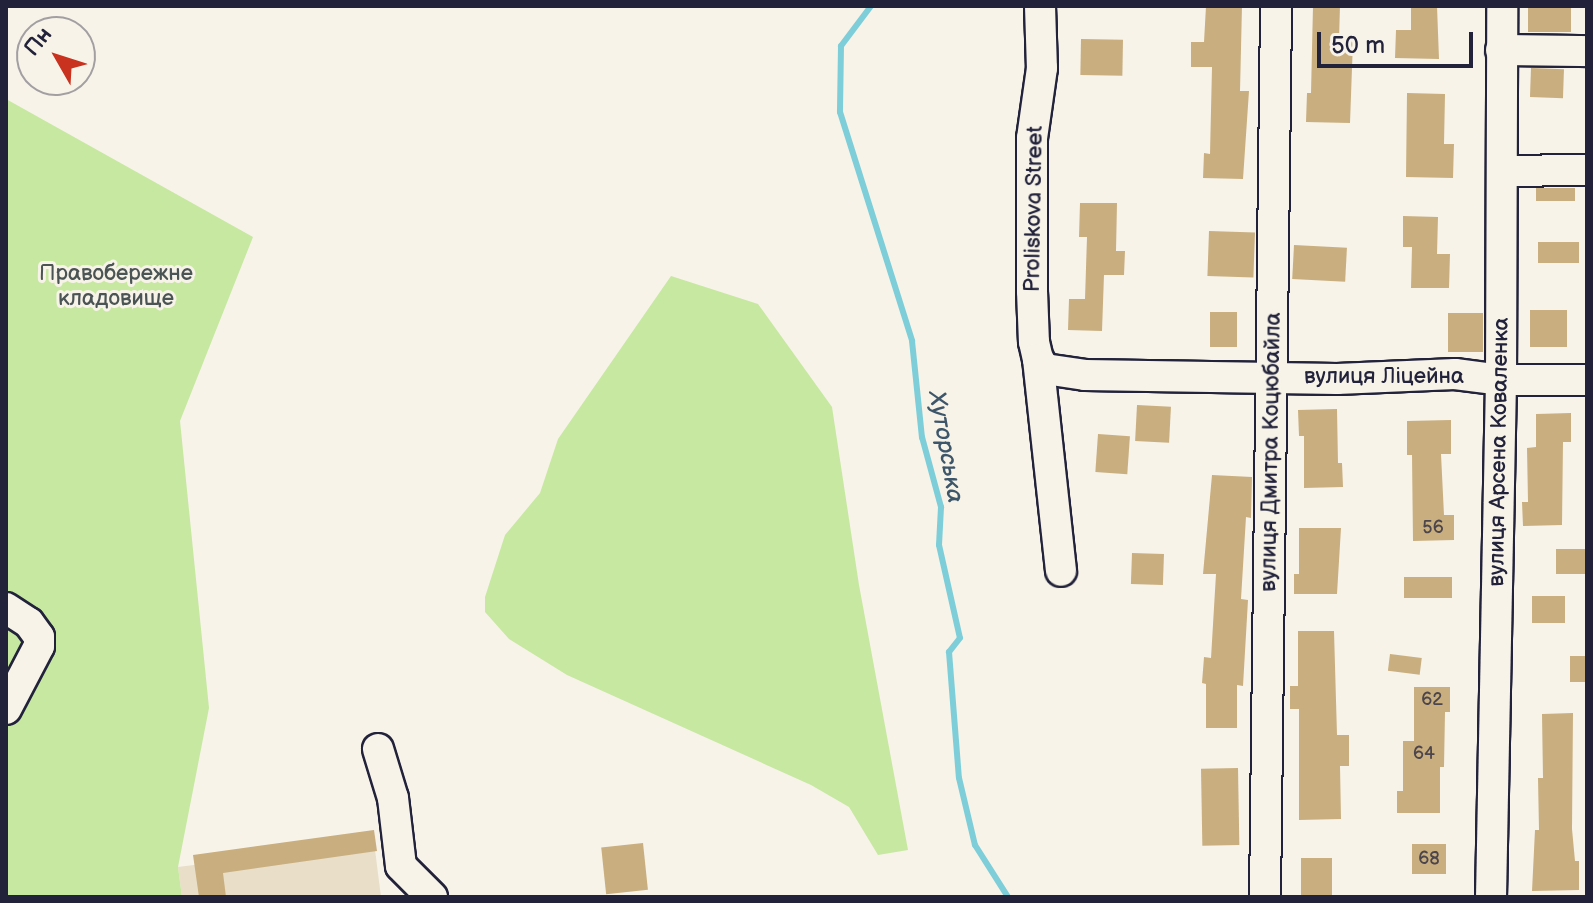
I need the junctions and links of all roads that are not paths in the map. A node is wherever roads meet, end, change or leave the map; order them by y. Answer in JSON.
{"nodes":[{"id":1,"x":1040,"y":6,"type":"edge"},
{"id":2,"x":1276,"y":6,"type":"edge"},
{"id":3,"x":1502,"y":6,"type":"edge"},
{"id":4,"x":1501,"y":50,"type":"junction"},
{"id":5,"x":1587,"y":51,"type":"edge"},
{"id":6,"x":1587,"y":170,"type":"edge"},
{"id":7,"x":1502,"y":171,"type":"junction"},
{"id":8,"x":1038,"y":359,"type":"junction"},
{"id":9,"x":1273,"y":377,"type":"junction"},
{"id":10,"x":1501,"y":380,"type":"junction"},
{"id":11,"x":1587,"y":380,"type":"edge"},
{"id":12,"x":1061,"y":571,"type":"dead end"},
{"id":13,"x":6,"y":608,"type":"edge"},
{"id":14,"x":6,"y":709,"type":"edge"},
{"id":15,"x":378,"y":749,"type":"dead end"},
{"id":16,"x":432,"y":897,"type":"edge"},
{"id":17,"x":1265,"y":897,"type":"edge"},
{"id":18,"x":1491,"y":897,"type":"edge"}],
"edges":[{"from":1,"to":8,"type":"street","name":"Proliskova Street"},
{"from":2,"to":9,"type":"street","name":"вулиця Дмитра Коцюбайла"},
{"from":3,"to":4,"type":"street","name":"вулиця Арсена Коваленка"},
{"from":4,"to":5,"type":"street"},
{"from":4,"to":7,"type":"street","name":"вулиця Арсена Коваленка"},
{"from":6,"to":7,"type":"street"},
{"from":7,"to":10,"type":"street","name":"вулиця Арсена Коваленка"},
{"from":8,"to":9,"type":"street","name":"вулиця Ліцейна"},
{"from":8,"to":12,"type":"street","name":"Proliskova Street"},
{"from":9,"to":10,"type":"street","name":"вулиця Ліцейна"},
{"from":9,"to":17,"type":"street","name":"вулиця Дмитра Коцюбайла"},
{"from":10,"to":11,"type":"street","name":"вулиця Ліцейна"},
{"from":10,"to":18,"type":"street","name":"вулиця Арсена Коваленка"},
{"from":13,"to":14,"type":"street"},
{"from":15,"to":16,"type":"street"}]}
